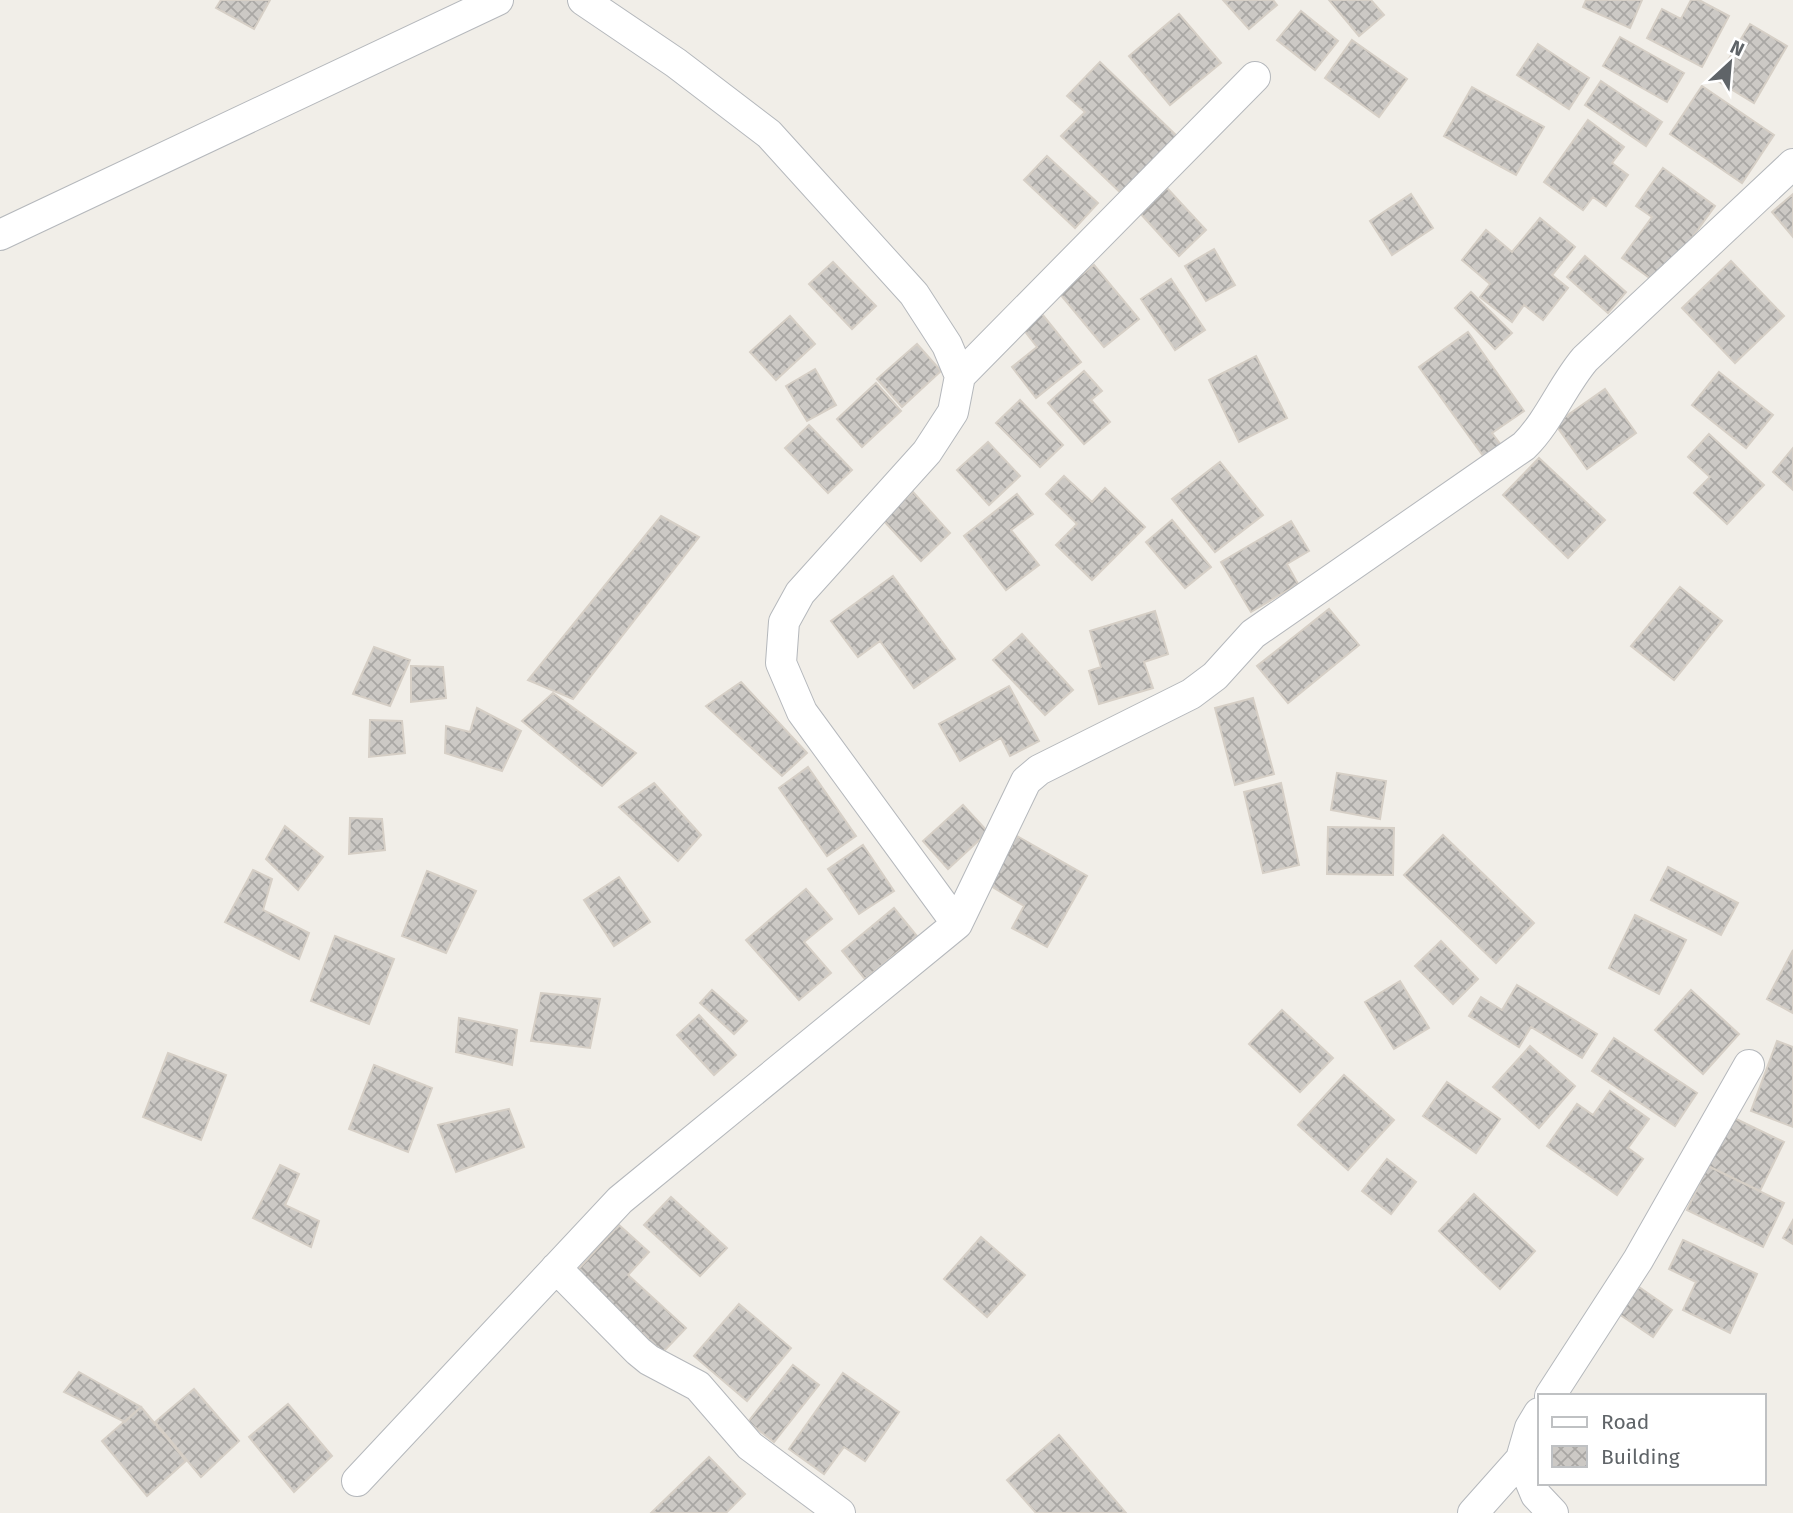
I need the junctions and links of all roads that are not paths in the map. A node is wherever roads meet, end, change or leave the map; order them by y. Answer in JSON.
{"nodes":[{"id":1,"x":498,"y":0,"type":"edge"},
{"id":2,"x":583,"y":0,"type":"edge"},
{"id":3,"x":1255,"y":77,"type":"dead end"},
{"id":4,"x":1793,"y":164,"type":"edge"},
{"id":5,"x":0,"y":235,"type":"edge"},
{"id":6,"x":960,"y":376,"type":"junction"},
{"id":7,"x":957,"y":924,"type":"junction"},
{"id":8,"x":1749,"y":1065,"type":"dead end"},
{"id":9,"x":556,"y":1268,"type":"junction"},
{"id":10,"x":1551,"y":1394,"type":"edge"},
{"id":11,"x":1538,"y":1415,"type":"edge"},
{"id":12,"x":1521,"y":1459,"type":"junction"},
{"id":13,"x":357,"y":1481,"type":"dead end"},
{"id":14,"x":840,"y":1513,"type":"edge"},
{"id":15,"x":1474,"y":1513,"type":"edge"},
{"id":16,"x":1553,"y":1513,"type":"edge"}],
"edges":[{"from":1,"to":5,"type":"street"},
{"from":2,"to":6,"type":"street"},
{"from":3,"to":6,"type":"street"},
{"from":4,"to":7,"type":"street"},
{"from":6,"to":7,"type":"street"},
{"from":7,"to":9,"type":"street"},
{"from":8,"to":10,"type":"street"},
{"from":9,"to":13,"type":"street"},
{"from":9,"to":14,"type":"street"},
{"from":11,"to":12,"type":"street"},
{"from":12,"to":15,"type":"street"},
{"from":12,"to":16,"type":"street"}]}
